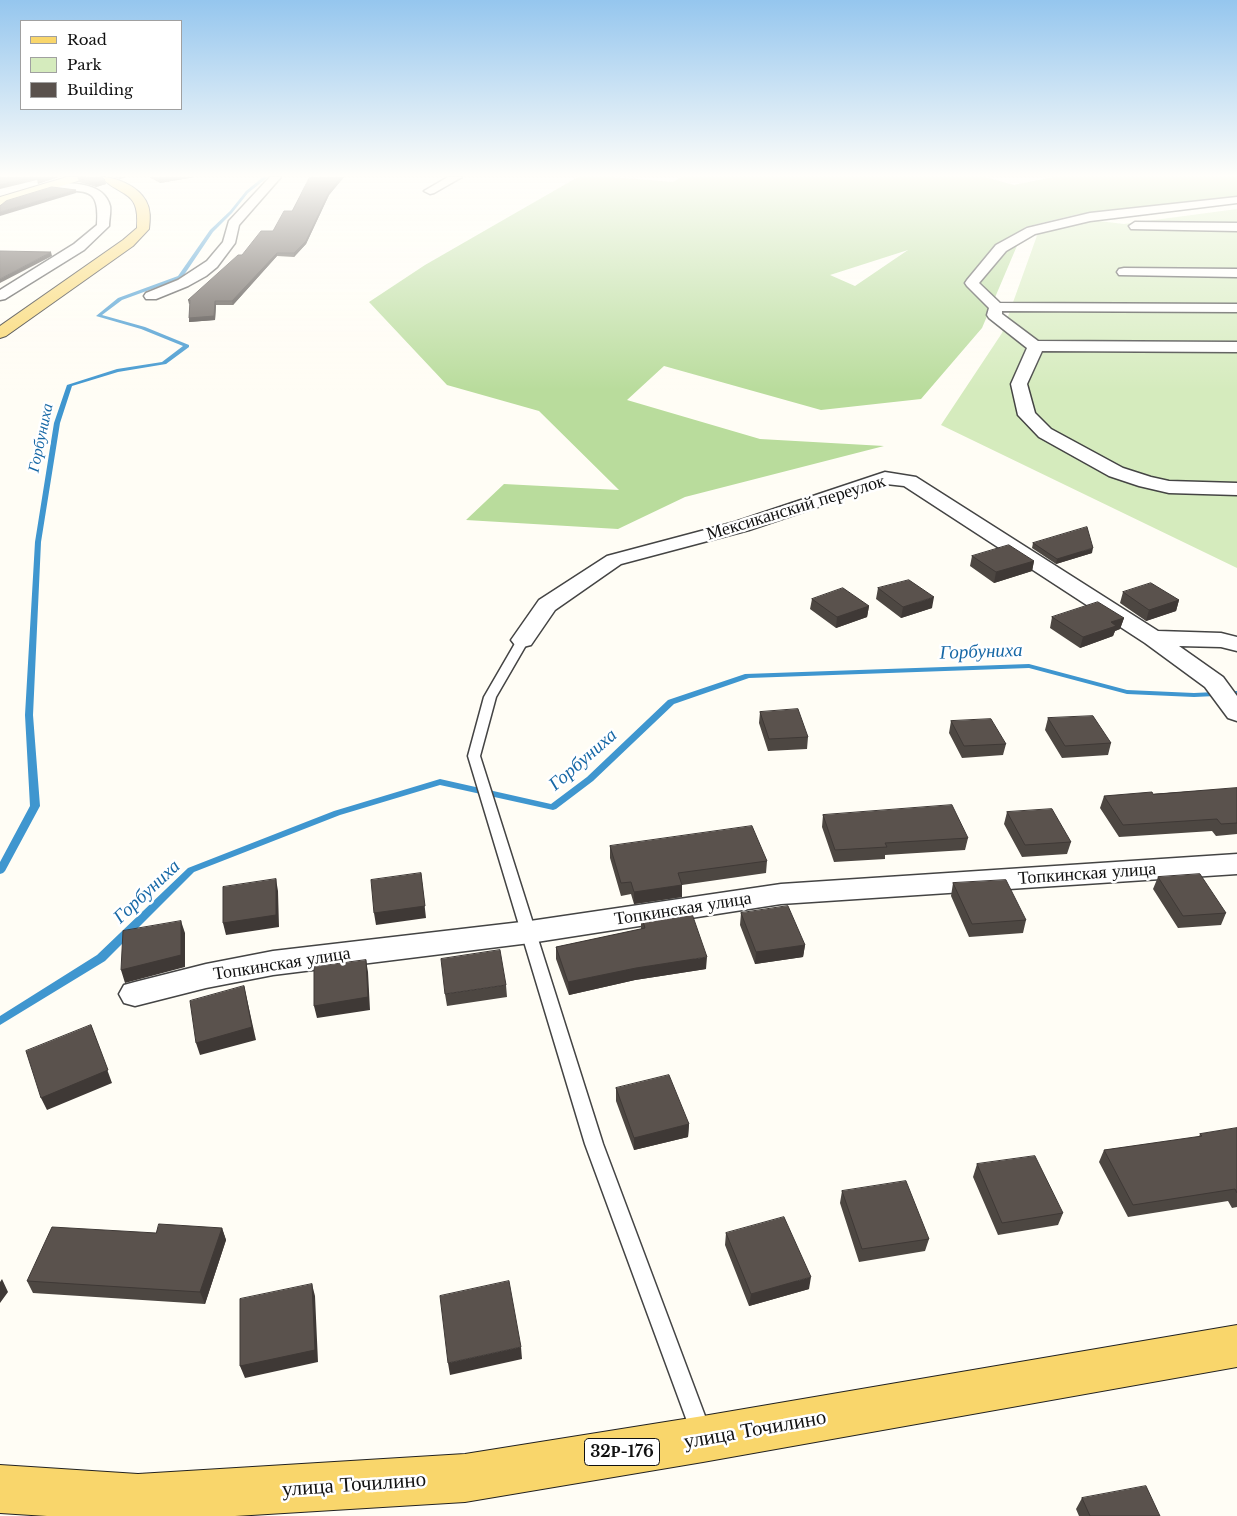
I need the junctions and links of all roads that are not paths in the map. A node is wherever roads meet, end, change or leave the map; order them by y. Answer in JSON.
{"nodes":[{"id":1,"x":78,"y":248,"type":"edge"},
{"id":2,"x":121,"y":248,"type":"edge"},
{"id":3,"x":226,"y":248,"type":"edge"},
{"id":4,"x":1001,"y":248,"type":"edge"},
{"id":5,"x":1124,"y":272,"type":"dead end"},
{"id":6,"x":1237,"y":273,"type":"edge"},
{"id":7,"x":0,"y":296,"type":"edge"},
{"id":8,"x":151,"y":296,"type":"dead end"},
{"id":9,"x":996,"y":307,"type":"junction"},
{"id":10,"x":1237,"y":308,"type":"edge"},
{"id":11,"x":0,"y":333,"type":"edge"},
{"id":12,"x":1034,"y":346,"type":"junction"},
{"id":13,"x":1237,"y":347,"type":"edge"},
{"id":14,"x":1237,"y":489,"type":"edge"},
{"id":15,"x":1153,"y":638,"type":"junction"},
{"id":16,"x":523,"y":640,"type":"joint"},
{"id":17,"x":1237,"y":644,"type":"edge"},
{"id":18,"x":1237,"y":713,"type":"edge"},
{"id":19,"x":1237,"y":864,"type":"edge"},
{"id":20,"x":530,"y":932,"type":"junction"},
{"id":21,"x":135,"y":994,"type":"dead end"},
{"id":22,"x":1237,"y":1346,"type":"edge"},
{"id":23,"x":703,"y":1439,"type":"junction"},
{"id":24,"x":0,"y":1489,"type":"edge"}],
"edges":[{"from":1,"to":7,"type":"street"},
{"from":2,"to":11,"type":"main road"},
{"from":3,"to":8,"type":"street"},
{"from":4,"to":9,"type":"street"},
{"from":5,"to":6,"type":"street"},
{"from":9,"to":10,"type":"street"},
{"from":9,"to":12,"type":"street"},
{"from":12,"to":13,"type":"street"},
{"from":12,"to":14,"type":"street"},
{"from":15,"to":16,"type":"street","name":"Мексиканский переулок"},
{"from":15,"to":17,"type":"street"},
{"from":15,"to":18,"type":"street","name":"Мексиканский переулок"},
{"from":16,"to":20,"type":"lane"},
{"from":19,"to":20,"type":"street","name":"Топкинская улица"},
{"from":20,"to":21,"type":"street","name":"Топкинская улица"},
{"from":20,"to":23,"type":"lane"},
{"from":22,"to":23,"type":"main road","name":"улица Точилино","number":"32Р-176"},
{"from":23,"to":24,"type":"main road","name":"улица Точилино","number":"32Р-176"}]}
